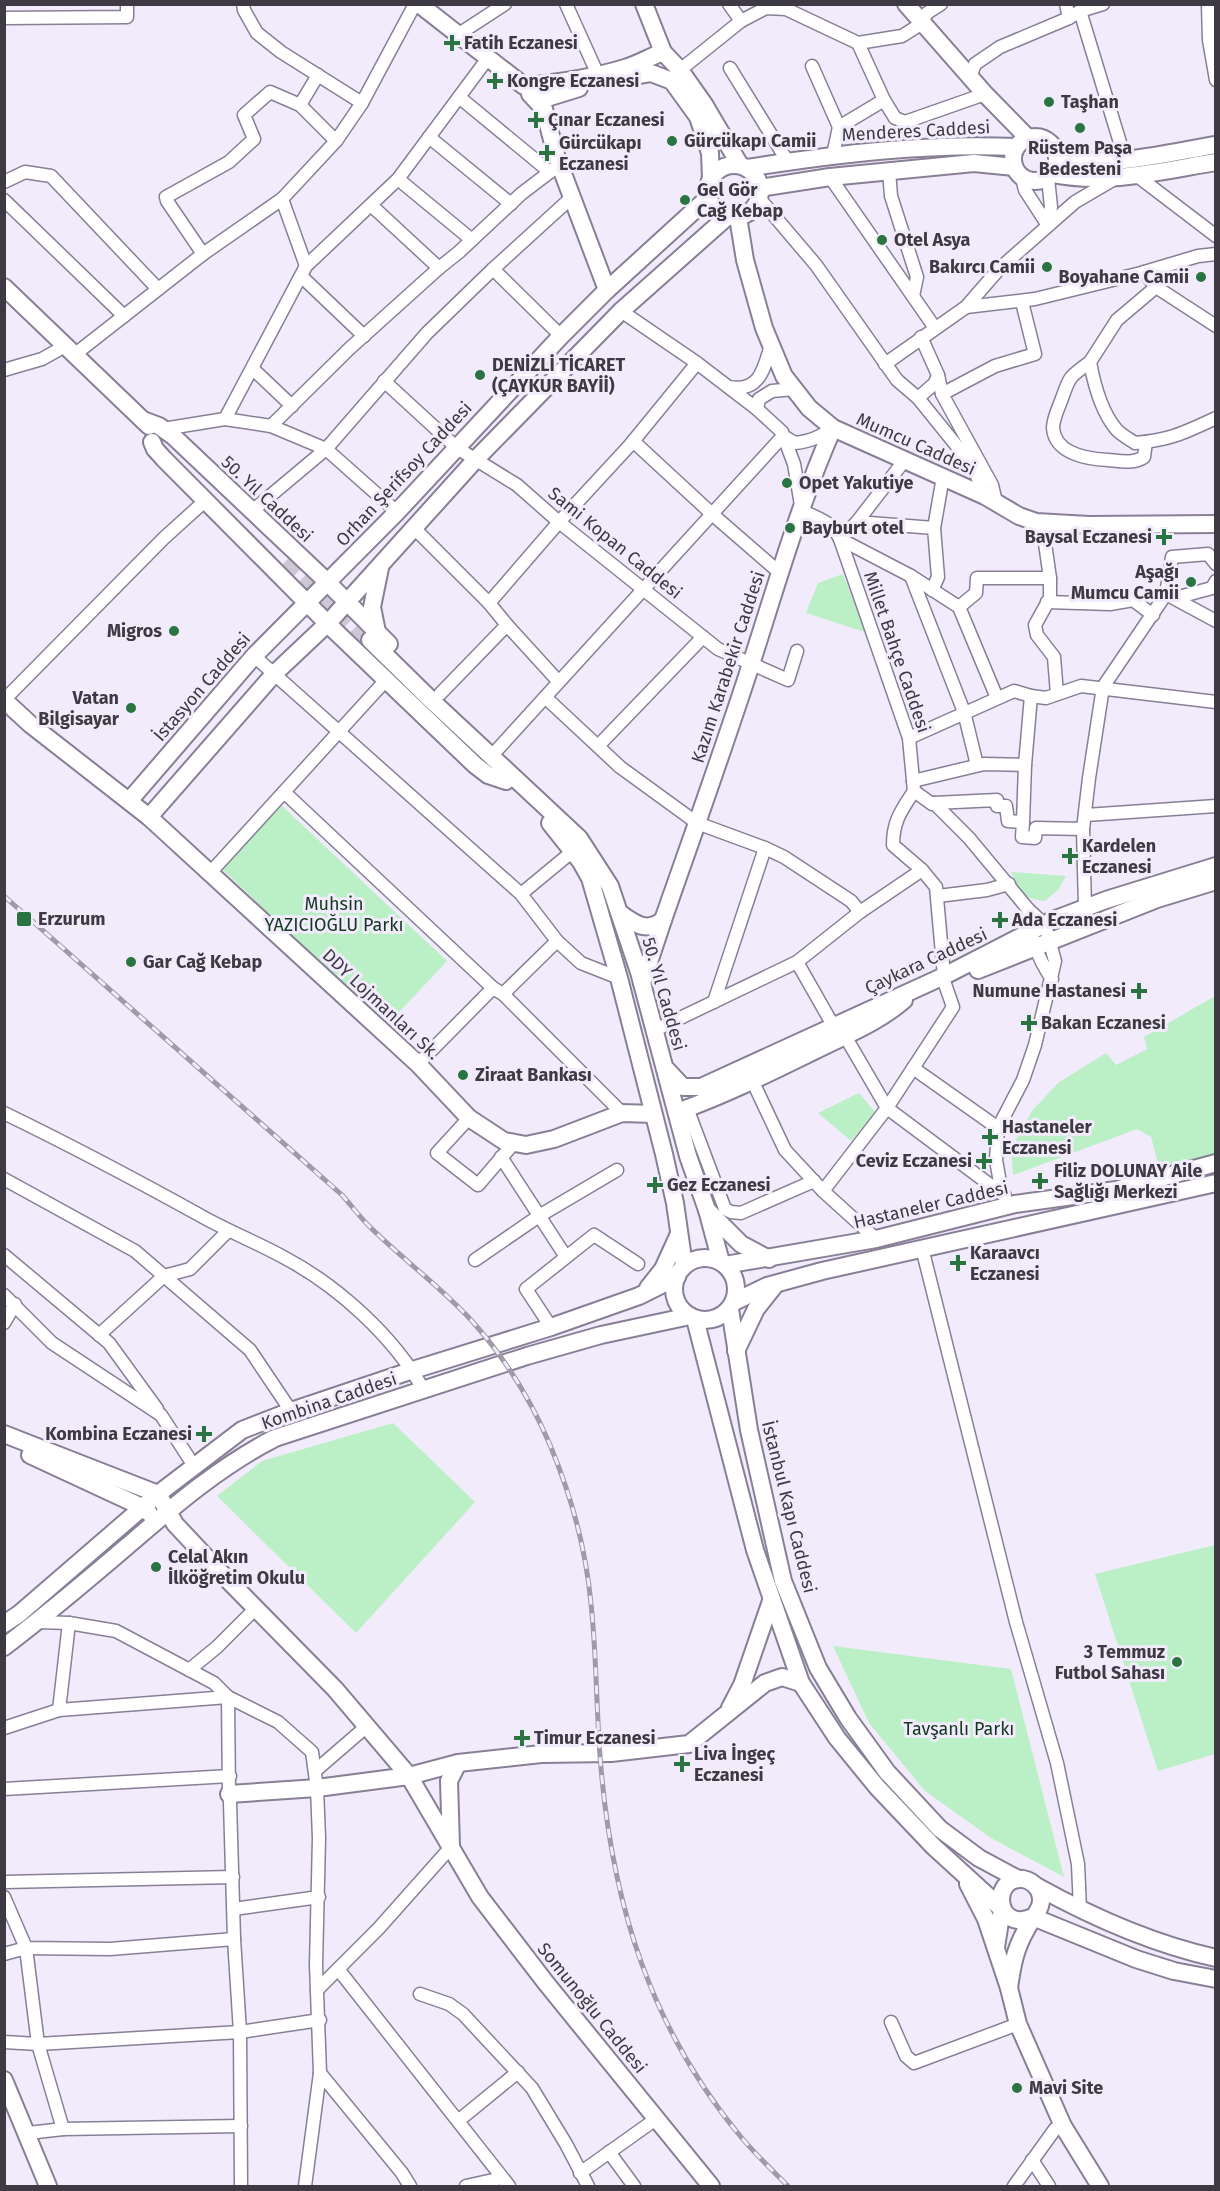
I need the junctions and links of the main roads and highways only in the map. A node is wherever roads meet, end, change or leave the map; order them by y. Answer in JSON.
{"nodes":[{"id":1,"x":417,"y":4,"type":"edge"},
{"id":2,"x":644,"y":4,"type":"edge"},
{"id":3,"x":906,"y":4,"type":"edge"},
{"id":4,"x":663,"y":52,"type":"junction"},
{"id":5,"x":524,"y":86,"type":"junction"},
{"id":6,"x":537,"y":101,"type":"junction"},
{"id":7,"x":1022,"y":142,"type":"junction"},
{"id":8,"x":1215,"y":145,"type":"edge"},
{"id":9,"x":1057,"y":154,"type":"junction"},
{"id":10,"x":1215,"y":162,"type":"edge"},
{"id":11,"x":744,"y":167,"type":"junction"},
{"id":12,"x":1018,"y":172,"type":"junction"},
{"id":13,"x":1050,"y":176,"type":"junction"},
{"id":14,"x":711,"y":179,"type":"junction"},
{"id":15,"x":760,"y":193,"type":"junction"},
{"id":16,"x":709,"y":197,"type":"junction"},
{"id":17,"x":733,"y":216,"type":"junction"},
{"id":18,"x":4,"y":287,"type":"edge"},
{"id":19,"x":607,"y":290,"type":"junction"},
{"id":20,"x":4,"y":297,"type":"edge"},
{"id":21,"x":66,"y":352,"type":"junction"},
{"id":22,"x":143,"y":420,"type":"junction"},
{"id":23,"x":834,"y":428,"type":"junction"},
{"id":24,"x":158,"y":435,"type":"junction"},
{"id":25,"x":1215,"y":524,"type":"edge"},
{"id":26,"x":381,"y":564,"type":"junction"},
{"id":27,"x":327,"y":582,"type":"junction"},
{"id":28,"x":306,"y":602,"type":"junction"},
{"id":29,"x":347,"y":602,"type":"junction"},
{"id":30,"x":328,"y":623,"type":"junction"},
{"id":31,"x":371,"y":639,"type":"junction"},
{"id":32,"x":4,"y":700,"type":"edge"},
{"id":33,"x":507,"y":776,"type":"junction"},
{"id":34,"x":129,"y":801,"type":"junction"},
{"id":35,"x":149,"y":817,"type":"junction"},
{"id":36,"x":1215,"y":866,"type":"edge"},
{"id":37,"x":590,"y":878,"type":"junction"},
{"id":38,"x":1215,"y":882,"type":"edge"},
{"id":39,"x":621,"y":914,"type":"junction"},
{"id":40,"x":663,"y":920,"type":"junction"},
{"id":41,"x":1048,"y":932,"type":"junction"},
{"id":42,"x":944,"y":980,"type":"junction"},
{"id":43,"x":642,"y":983,"type":"junction"},
{"id":44,"x":905,"y":1000,"type":"junction"},
{"id":45,"x":840,"y":1031,"type":"junction"},
{"id":46,"x":659,"y":1064,"type":"junction"},
{"id":47,"x":687,"y":1106,"type":"junction"},
{"id":48,"x":653,"y":1114,"type":"junction"},
{"id":49,"x":1215,"y":1163,"type":"edge"},
{"id":50,"x":1215,"y":1183,"type":"edge"},
{"id":51,"x":706,"y":1210,"type":"junction"},
{"id":52,"x":679,"y":1232,"type":"junction"},
{"id":53,"x":769,"y":1259,"type":"junction"},
{"id":54,"x":723,"y":1264,"type":"junction"},
{"id":55,"x":680,"y":1272,"type":"junction"},
{"id":56,"x":777,"y":1283,"type":"junction"},
{"id":57,"x":645,"y":1293,"type":"junction"},
{"id":58,"x":732,"y":1306,"type":"junction"},
{"id":59,"x":692,"y":1317,"type":"junction"},
{"id":60,"x":736,"y":1351,"type":"junction"},
{"id":61,"x":4,"y":1434,"type":"edge"},
{"id":62,"x":4,"y":1443,"type":"edge"},
{"id":63,"x":158,"y":1494,"type":"junction"},
{"id":64,"x":142,"y":1507,"type":"junction"},
{"id":65,"x":167,"y":1518,"type":"junction"},
{"id":66,"x":771,"y":1601,"type":"junction"},
{"id":67,"x":4,"y":1624,"type":"edge"},
{"id":68,"x":4,"y":1647,"type":"edge"},
{"id":69,"x":801,"y":1683,"type":"junction"},
{"id":70,"x":727,"y":1714,"type":"junction"},
{"id":71,"x":458,"y":1763,"type":"junction"},
{"id":72,"x":409,"y":1776,"type":"junction"},
{"id":73,"x":229,"y":1794,"type":"road end"},
{"id":74,"x":451,"y":1847,"type":"junction"},
{"id":75,"x":960,"y":1870,"type":"junction"},
{"id":76,"x":1018,"y":1879,"type":"junction"},
{"id":77,"x":1036,"y":1886,"type":"junction"},
{"id":78,"x":1002,"y":1909,"type":"junction"},
{"id":79,"x":1033,"y":1917,"type":"junction"},
{"id":80,"x":996,"y":1947,"type":"junction"},
{"id":81,"x":1215,"y":1958,"type":"edge"},
{"id":82,"x":1215,"y":1979,"type":"edge"},
{"id":83,"x":1009,"y":1988,"type":"junction"},
{"id":84,"x":4,"y":2080,"type":"edge"},
{"id":85,"x":48,"y":2187,"type":"edge"},
{"id":86,"x":711,"y":2187,"type":"edge"},
{"id":87,"x":1100,"y":2187,"type":"edge"}],
"edges":[{"from":1,"to":5,"type":"main road"},
{"from":2,"to":4,"type":"main road"},
{"from":3,"to":7,"type":"main road"},
{"from":4,"to":5,"type":"main road"},
{"from":4,"to":11,"type":"main road"},
{"from":5,"to":6,"type":"main road"},
{"from":6,"to":14,"type":"main road"},
{"from":6,"to":19,"type":"main road"},
{"from":7,"to":9,"type":"main road"},
{"from":7,"to":11,"type":"main road","name":"Menderes Caddesi"},
{"from":7,"to":12,"type":"main road"},
{"from":8,"to":9,"type":"main road"},
{"from":9,"to":13,"type":"main road"},
{"from":10,"to":13,"type":"main road"},
{"from":11,"to":14,"type":"main road"},
{"from":11,"to":15,"type":"main road"},
{"from":12,"to":13,"type":"main road"},
{"from":12,"to":15,"type":"main road","name":"Menderes Caddesi"},
{"from":14,"to":16,"type":"main road"},
{"from":15,"to":17,"type":"main road"},
{"from":16,"to":17,"type":"main road"},
{"from":16,"to":19,"type":"main road","name":"Orhan Şerifsoy Caddesi"},
{"from":17,"to":23,"type":"main road","name":"Mumcu Caddesi"},
{"from":17,"to":26,"type":"main road"},
{"from":18,"to":21,"type":"main road","name":"50. Yıl Caddesi"},
{"from":19,"to":27,"type":"main road","name":"Orhan Şerifsoy Caddesi"},
{"from":20,"to":21,"type":"main road","name":"50. Yıl Caddesi"},
{"from":21,"to":22,"type":"main road","name":"50. Yıl Caddesi"},
{"from":21,"to":24,"type":"main road","name":"50. Yıl Caddesi"},
{"from":22,"to":24,"type":"main road","name":"50. Yıl Caddesi"},
{"from":22,"to":24,"type":"main road","name":"50. Yıl Caddesi"},
{"from":23,"to":25,"type":"main road","name":"Mumcu Caddesi"},
{"from":23,"to":40,"type":"main road","name":"Kazım Karabekir Caddesi"},
{"from":24,"to":27,"type":"main road","name":"50. Yıl Caddesi"},
{"from":24,"to":28,"type":"main road","name":"50. Yıl Caddesi"},
{"from":26,"to":29,"type":"main road"},
{"from":26,"to":31,"type":"main road"},
{"from":27,"to":28,"type":"main road","name":"Orhan Şerifsoy Caddesi"},
{"from":27,"to":29,"type":"main road","name":"50. Yıl Caddesi"},
{"from":28,"to":30,"type":"main road","name":"50. Yıl Caddesi"},
{"from":28,"to":34,"type":"main road","name":"İstasyon Caddesi"},
{"from":29,"to":30,"type":"main road"},
{"from":29,"to":31,"type":"main road","name":"50. Yıl Caddesi"},
{"from":30,"to":33,"type":"main road","name":"50. Yıl Caddesi"},
{"from":30,"to":35,"type":"main road"},
{"from":31,"to":33,"type":"main road","name":"50. Yıl Caddesi"},
{"from":31,"to":33,"type":"main road","name":"50. Yıl Caddesi"},
{"from":32,"to":34,"type":"main road","name":"DDY Lojmanları Sk."},
{"from":33,"to":37,"type":"main road","name":"50. Yıl Caddesi"},
{"from":33,"to":39,"type":"main road","name":"50. Yıl Caddesi"},
{"from":34,"to":35,"type":"main road","name":"DDY Lojmanları Sk."},
{"from":35,"to":48,"type":"main road","name":"DDY Lojmanları Sk."},
{"from":36,"to":41,"type":"main road","name":"Çaykara Caddesi"},
{"from":37,"to":46,"type":"main road"},
{"from":37,"to":48,"type":"main road","name":"50. Yıl Caddesi"},
{"from":38,"to":41,"type":"main road","name":"Çaykara Caddesi"},
{"from":39,"to":40,"type":"main road"},
{"from":39,"to":43,"type":"main road","name":"50. Yıl Caddesi"},
{"from":40,"to":43,"type":"main road","name":"Kazım Karabekir Caddesi"},
{"from":41,"to":42,"type":"main road","name":"Çaykara Caddesi"},
{"from":42,"to":44,"type":"main road","name":"Çaykara Caddesi"},
{"from":42,"to":45,"type":"main road","name":"Çaykara Caddesi"},
{"from":43,"to":46,"type":"main road","name":"50. Yıl Caddesi"},
{"from":44,"to":45,"type":"main road"},
{"from":44,"to":47,"type":"main road","name":"Çaykara Caddesi"},
{"from":45,"to":46,"type":"main road","name":"Çaykara Caddesi"},
{"from":45,"to":47,"type":"main road"},
{"from":46,"to":47,"type":"main road","name":"50. Yıl Caddesi"},
{"from":47,"to":51,"type":"main road","name":"50. Yıl Caddesi"},
{"from":48,"to":52,"type":"main road","name":"50. Yıl Caddesi"},
{"from":49,"to":53,"type":"main road","name":"Hastaneler Caddesi"},
{"from":50,"to":56,"type":"main road"},
{"from":51,"to":53,"type":"main road"},
{"from":51,"to":54,"type":"main road","name":"50. Yıl Caddesi"},
{"from":52,"to":55,"type":"main road","name":"50. Yıl Caddesi"},
{"from":52,"to":57,"type":"main road"},
{"from":53,"to":54,"type":"main road","name":"Hastaneler Caddesi"},
{"from":54,"to":55,"type":"main road"},
{"from":54,"to":58,"type":"main road"},
{"from":55,"to":57,"type":"main road","name":"Kombina Caddesi"},
{"from":55,"to":59,"type":"main road"},
{"from":56,"to":58,"type":"main road"},
{"from":56,"to":60,"type":"main road"},
{"from":57,"to":63,"type":"main road","name":"Kombina Caddesi"},
{"from":58,"to":59,"type":"main road"},
{"from":58,"to":60,"type":"main road","name":"İstanbul Kapı Caddesi"},
{"from":59,"to":65,"type":"main road","name":"Kombina Caddesi"},
{"from":59,"to":66,"type":"main road"},
{"from":60,"to":76,"type":"main road","name":"İstanbul Kapı Caddesi"},
{"from":61,"to":63,"type":"main road"},
{"from":62,"to":64,"type":"main road"},
{"from":63,"to":64,"type":"main road","name":"Kombina Caddesi"},
{"from":63,"to":65,"type":"main road"},
{"from":64,"to":65,"type":"main road"},
{"from":64,"to":67,"type":"main road","name":"Kombina Caddesi"},
{"from":65,"to":68,"type":"main road","name":"Kombina Caddesi"},
{"from":65,"to":72,"type":"main road","name":"Somunoğlu Caddesi"},
{"from":66,"to":69,"type":"main road"},
{"from":66,"to":70,"type":"main road"},
{"from":69,"to":70,"type":"main road"},
{"from":69,"to":75,"type":"main road"},
{"from":70,"to":71,"type":"main road"},
{"from":71,"to":72,"type":"main road"},
{"from":71,"to":74,"type":"main road"},
{"from":72,"to":73,"type":"main road"},
{"from":72,"to":74,"type":"main road","name":"Somunoğlu Caddesi"},
{"from":74,"to":86,"type":"main road","name":"Somunoğlu Caddesi"},
{"from":75,"to":78,"type":"main road"},
{"from":75,"to":80,"type":"main road"},
{"from":76,"to":77,"type":"main road"},
{"from":76,"to":78,"type":"main road"},
{"from":77,"to":79,"type":"main road"},
{"from":77,"to":81,"type":"main road"},
{"from":78,"to":79,"type":"main road"},
{"from":78,"to":80,"type":"main road"},
{"from":79,"to":82,"type":"main road"},
{"from":79,"to":83,"type":"main road"},
{"from":80,"to":83,"type":"main road"},
{"from":83,"to":87,"type":"main road"},
{"from":84,"to":85,"type":"main road"}]}
